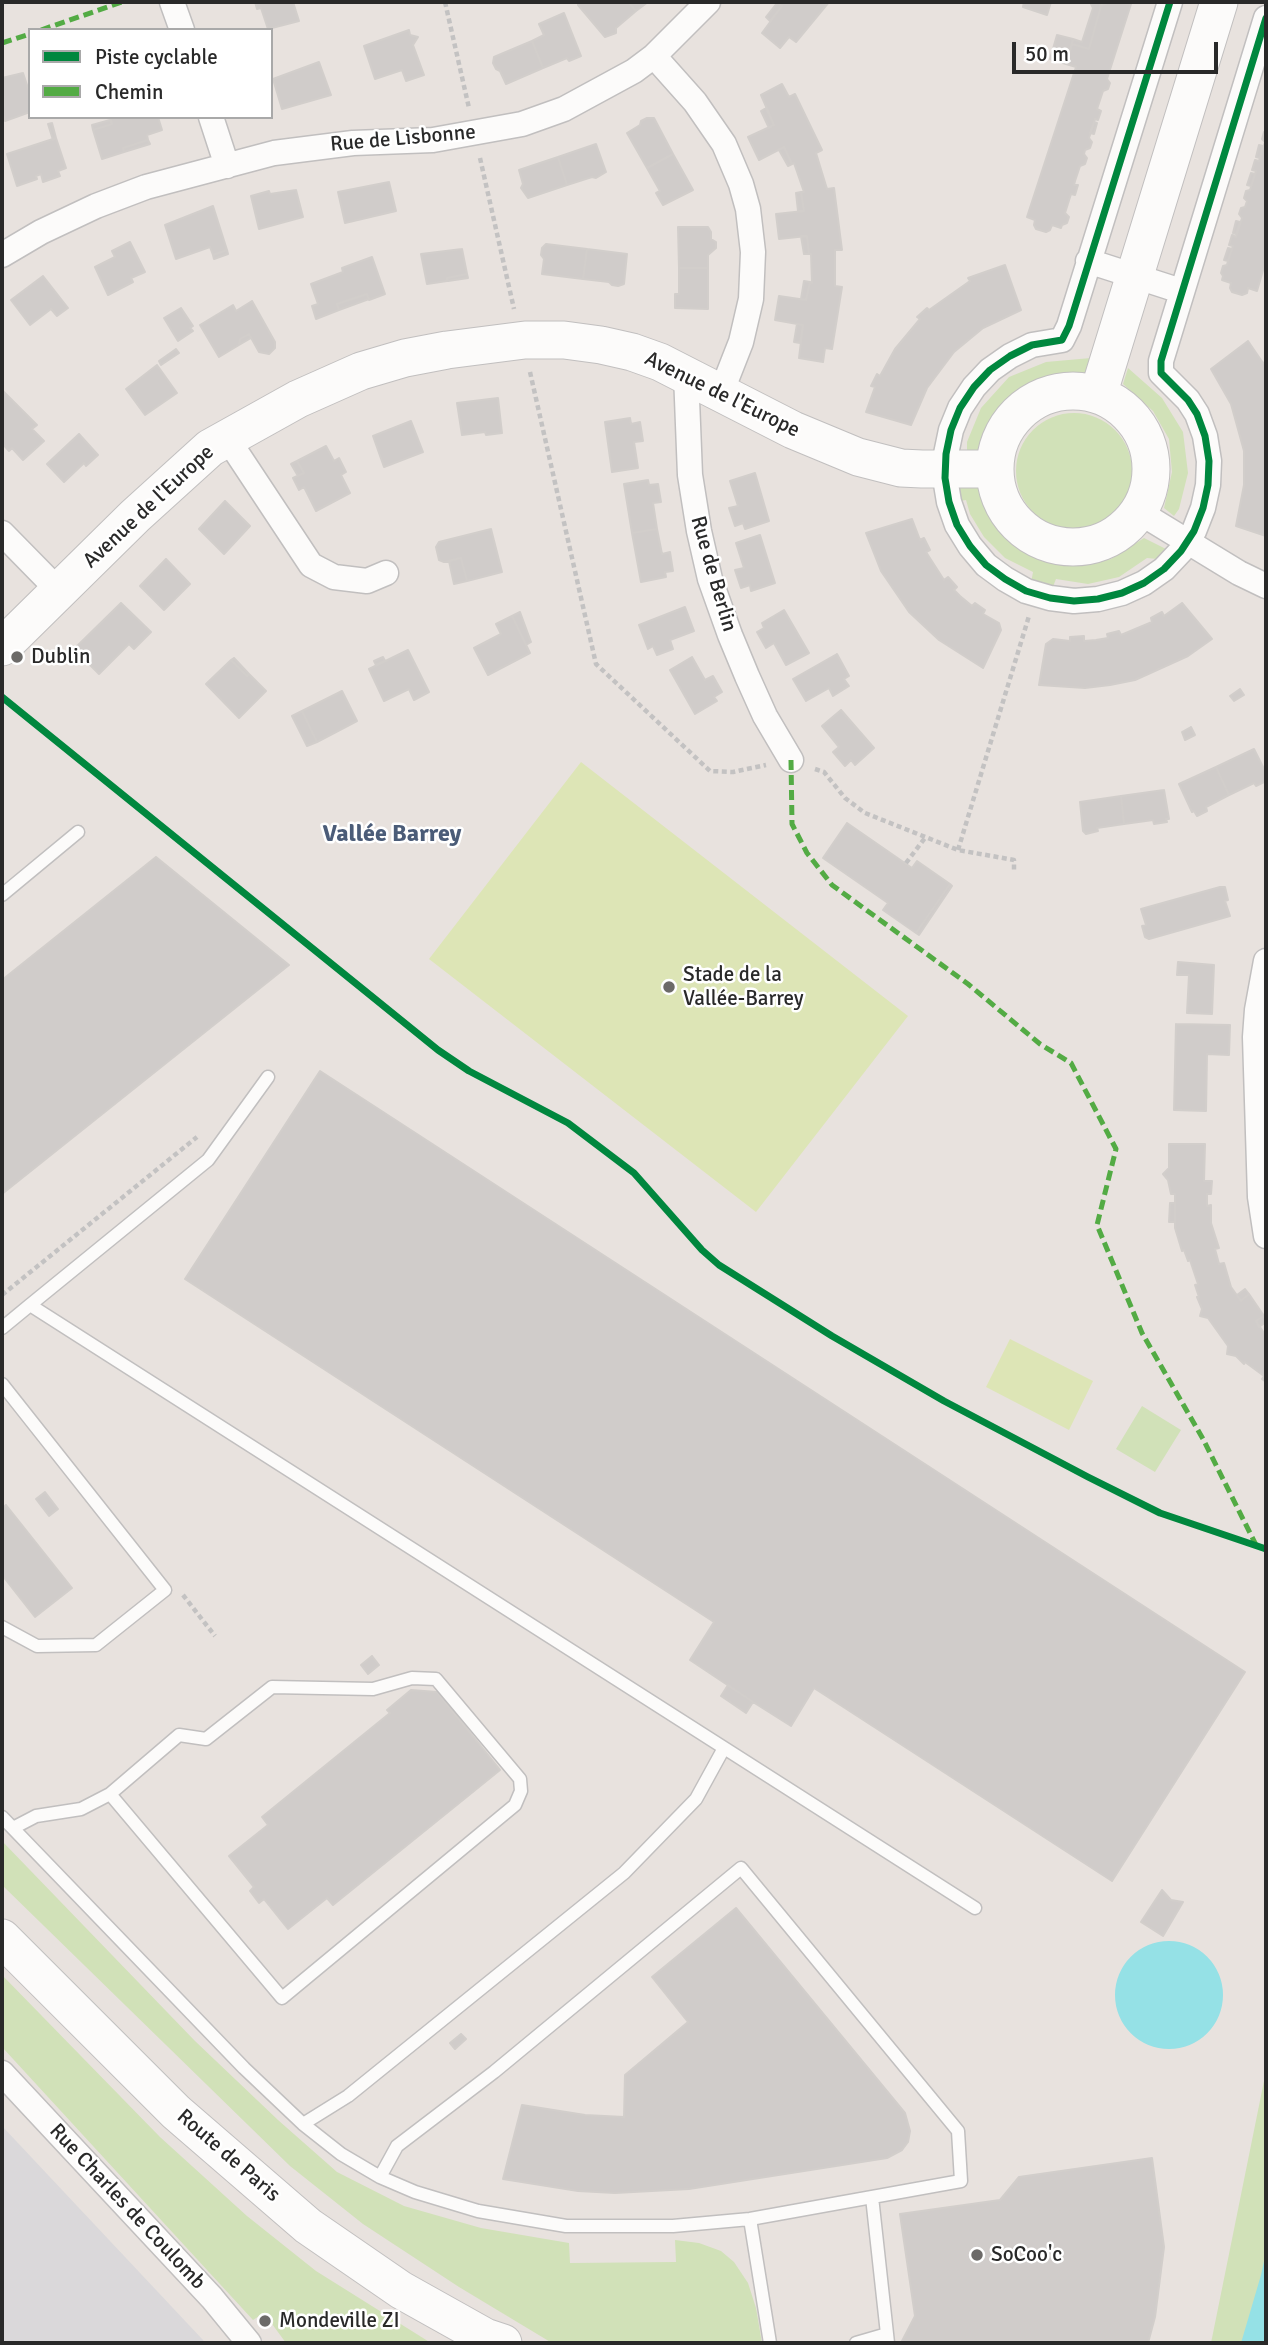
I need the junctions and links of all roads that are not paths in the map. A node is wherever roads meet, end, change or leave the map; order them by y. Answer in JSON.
{"nodes":[{"id":1,"x":172,"y":2,"type":"edge"},
{"id":2,"x":708,"y":2,"type":"edge"},
{"id":3,"x":1170,"y":2,"type":"edge"},
{"id":4,"x":1219,"y":2,"type":"edge"},
{"id":5,"x":1266,"y":18,"type":"edge"},
{"id":6,"x":181,"y":28,"type":"edge"},
{"id":7,"x":654,"y":56,"type":"junction"},
{"id":8,"x":212,"y":119,"type":"edge"},
{"id":9,"x":227,"y":166,"type":"junction"},
{"id":10,"x":2,"y":255,"type":"edge"},
{"id":11,"x":1088,"y":261,"type":"junction"},
{"id":12,"x":1135,"y":276,"type":"junction"},
{"id":13,"x":1181,"y":291,"type":"junction"},
{"id":14,"x":686,"y":374,"type":"junction"},
{"id":15,"x":721,"y":393,"type":"junction"},
{"id":16,"x":1098,"y":395,"type":"junction"},
{"id":17,"x":227,"y":438,"type":"junction"},
{"id":18,"x":994,"y":469,"type":"junction"},
{"id":19,"x":945,"y":470,"type":"junction"},
{"id":20,"x":1139,"y":512,"type":"junction"},
{"id":21,"x":2,"y":533,"type":"edge"},
{"id":22,"x":1187,"y":542,"type":"junction"},
{"id":23,"x":386,"y":573,"type":"dead end"},
{"id":24,"x":1266,"y":586,"type":"edge"},
{"id":25,"x":60,"y":592,"type":"junction"},
{"id":26,"x":2,"y":647,"type":"edge"},
{"id":27,"x":791,"y":760,"type":"road end"},
{"id":28,"x":78,"y":832,"type":"dead end"},
{"id":29,"x":2,"y":895,"type":"edge"},
{"id":30,"x":1266,"y":961,"type":"edge"},
{"id":31,"x":268,"y":1077,"type":"dead end"},
{"id":32,"x":1266,"y":1236,"type":"edge"},
{"id":33,"x":30,"y":1305,"type":"junction"},
{"id":34,"x":2,"y":1328,"type":"edge"},
{"id":35,"x":2,"y":1384,"type":"edge"},
{"id":36,"x":2,"y":1627,"type":"edge"},
{"id":37,"x":724,"y":1748,"type":"junction"},
{"id":38,"x":110,"y":1794,"type":"junction"},
{"id":39,"x":2,"y":1817,"type":"edge"},
{"id":40,"x":13,"y":1828,"type":"junction"},
{"id":41,"x":975,"y":1908,"type":"dead end"},
{"id":42,"x":2,"y":1938,"type":"edge"},
{"id":43,"x":2,"y":2073,"type":"edge"},
{"id":44,"x":303,"y":2124,"type":"junction"},
{"id":45,"x":380,"y":2177,"type":"junction"},
{"id":46,"x":872,"y":2197,"type":"junction"},
{"id":47,"x":750,"y":2218,"type":"junction"},
{"id":48,"x":888,"y":2339,"type":"edge"},
{"id":49,"x":493,"y":2341,"type":"edge"},
{"id":50,"x":249,"y":2343,"type":"edge"},
{"id":51,"x":770,"y":2343,"type":"edge"},
{"id":52,"x":856,"y":2343,"type":"edge"}],
"edges":[{"from":1,"to":6,"type":"street"},
{"from":2,"to":7,"type":"street","name":"Rue de Lisbonne"},
{"from":3,"to":11,"type":"street"},
{"from":4,"to":12,"type":"street"},
{"from":5,"to":13,"type":"street"},
{"from":7,"to":9,"type":"street","name":"Rue de Lisbonne"},
{"from":7,"to":15,"type":"street"},
{"from":8,"to":9,"type":"street"},
{"from":9,"to":10,"type":"street","name":"Rue de Lisbonne"},
{"from":11,"to":12,"type":"street"},
{"from":11,"to":19,"type":"street"},
{"from":12,"to":13,"type":"street"},
{"from":12,"to":16,"type":"street"},
{"from":13,"to":22,"type":"street"},
{"from":14,"to":15,"type":"street","name":"Avenue de l'Europe"},
{"from":14,"to":17,"type":"street","name":"Avenue de l'Europe"},
{"from":14,"to":27,"type":"street","name":"Rue de Berlin"},
{"from":15,"to":19,"type":"street","name":"Avenue de l'Europe"},
{"from":16,"to":18,"type":"street"},
{"from":16,"to":20,"type":"street"},
{"from":17,"to":23,"type":"street"},
{"from":17,"to":25,"type":"street","name":"Avenue de l'Europe"},
{"from":18,"to":19,"type":"street","name":"Avenue de l'Europe"},
{"from":18,"to":20,"type":"street"},
{"from":19,"to":22,"type":"street"},
{"from":20,"to":22,"type":"street"},
{"from":21,"to":25,"type":"street"},
{"from":22,"to":24,"type":"street"},
{"from":25,"to":26,"type":"street","name":"Avenue de l'Europe"},
{"from":28,"to":29,"type":"lane"},
{"from":30,"to":32,"type":"street"},
{"from":31,"to":33,"type":"lane"},
{"from":33,"to":34,"type":"lane"},
{"from":33,"to":37,"type":"lane"},
{"from":35,"to":36,"type":"lane"},
{"from":37,"to":41,"type":"lane"},
{"from":37,"to":44,"type":"lane"},
{"from":38,"to":38,"type":"lane"},
{"from":38,"to":40,"type":"lane"},
{"from":39,"to":40,"type":"lane"},
{"from":40,"to":44,"type":"lane"},
{"from":42,"to":49,"type":"street","name":"Route de Paris"},
{"from":43,"to":50,"type":"street","name":"Rue Charles de Coulomb"},
{"from":44,"to":45,"type":"lane"},
{"from":45,"to":46,"type":"lane"},
{"from":45,"to":47,"type":"lane"},
{"from":46,"to":47,"type":"lane"},
{"from":46,"to":48,"type":"lane"},
{"from":47,"to":51,"type":"lane"},
{"from":48,"to":52,"type":"lane"}]}
